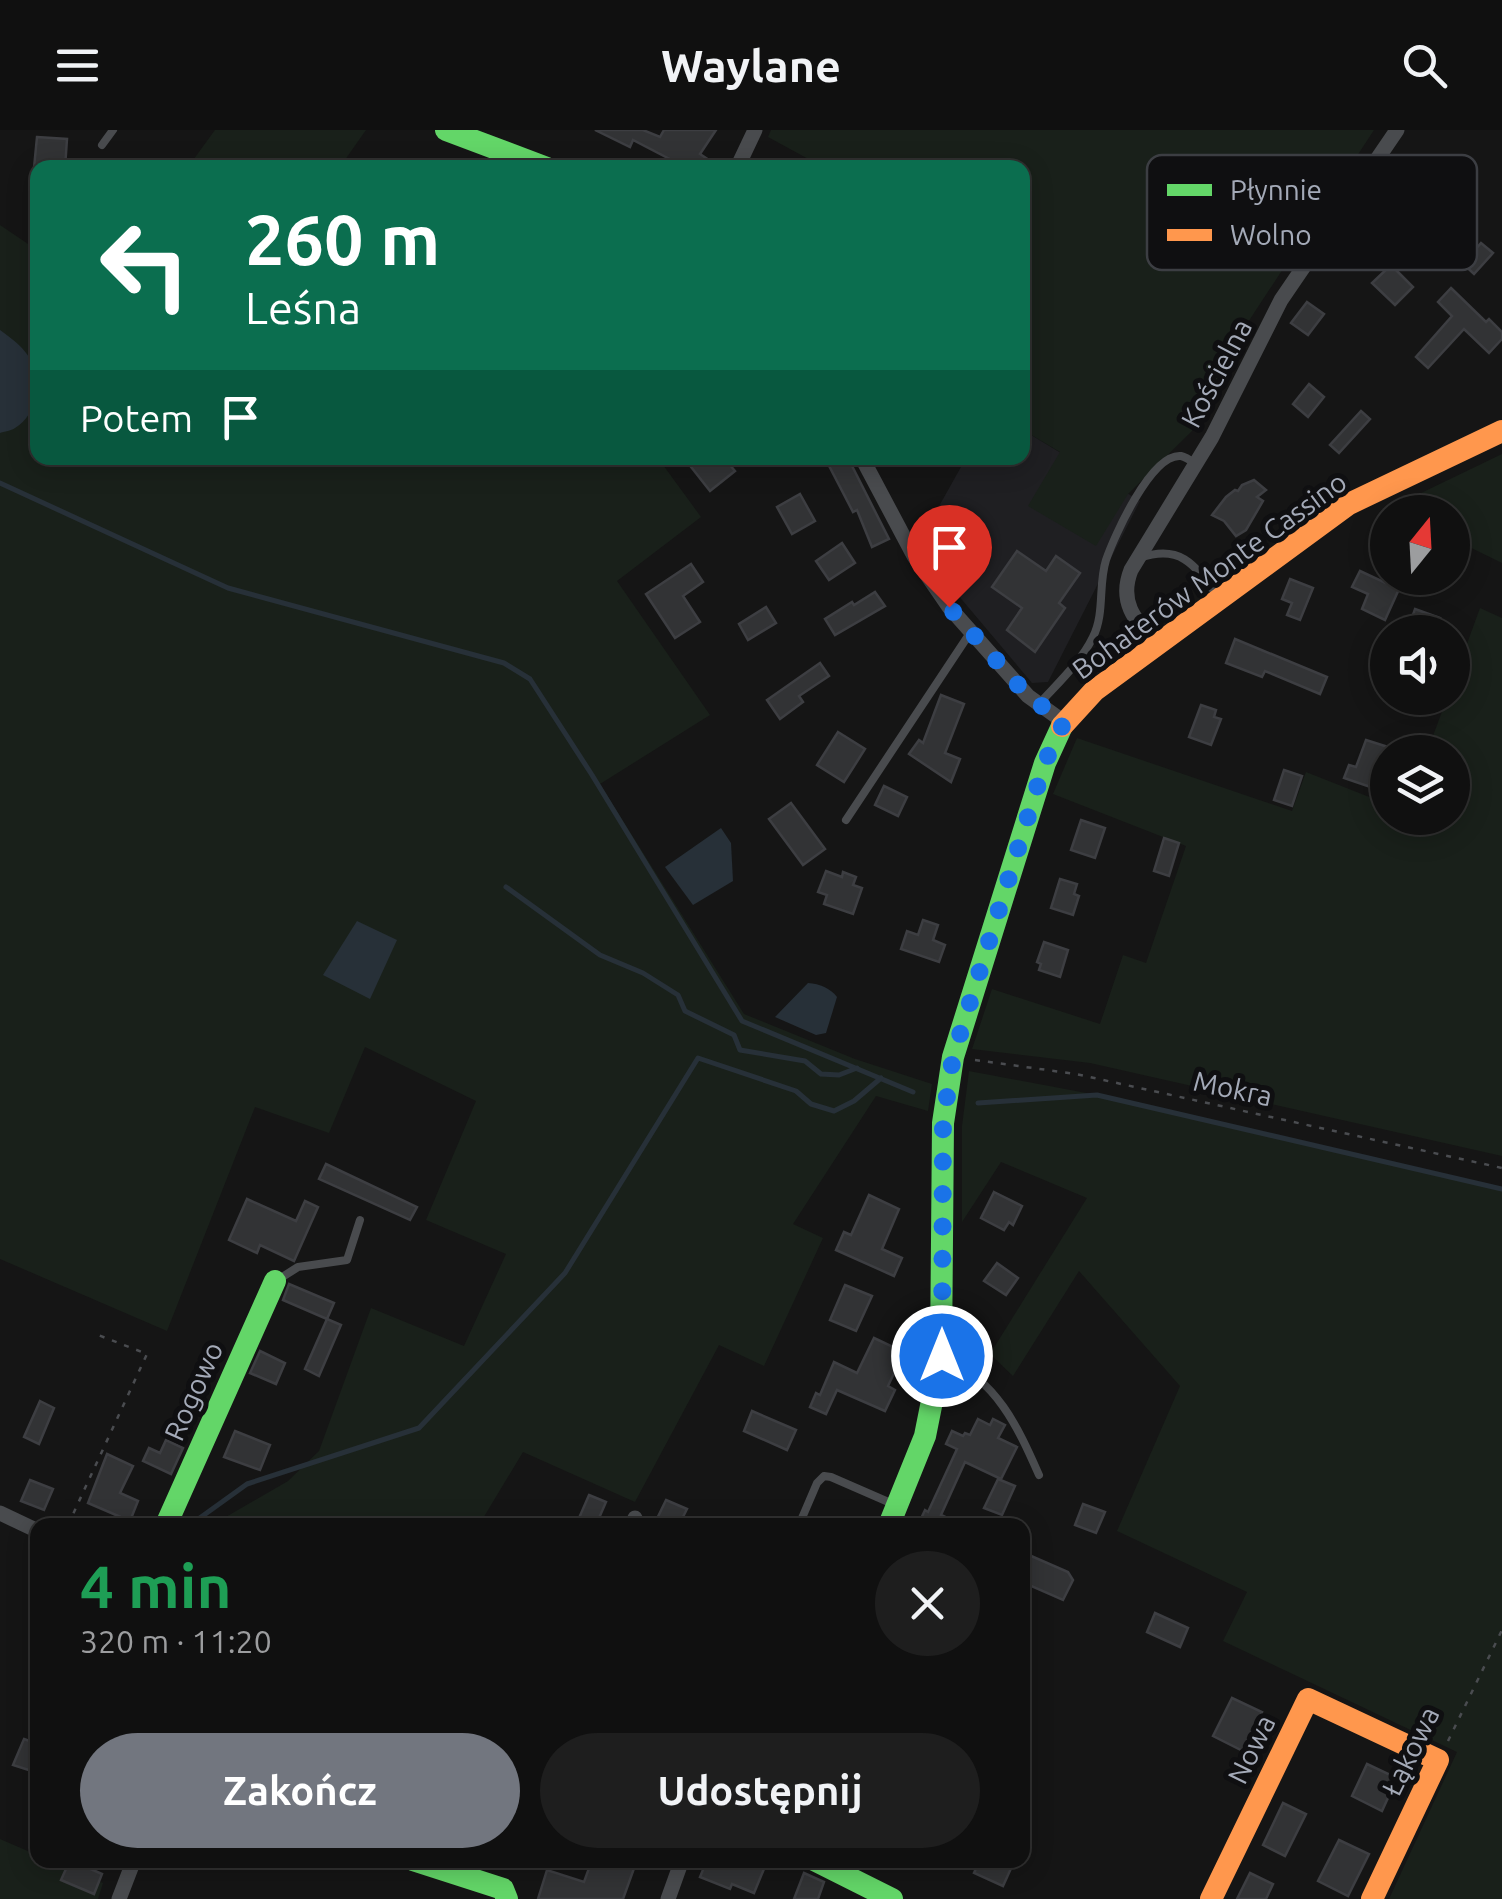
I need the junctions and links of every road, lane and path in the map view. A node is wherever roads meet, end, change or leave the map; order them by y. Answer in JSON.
{"nodes":[{"id":1,"x":113,"y":130,"type":"edge"},
{"id":2,"x":446,"y":130,"type":"edge"},
{"id":3,"x":755,"y":130,"type":"edge"},
{"id":4,"x":1396,"y":130,"type":"edge"},
{"id":5,"x":102,"y":145,"type":"dead end"},
{"id":6,"x":1379,"y":155,"type":"edge"},
{"id":7,"x":526,"y":160,"type":"edge"},
{"id":8,"x":742,"y":160,"type":"edge"},
{"id":9,"x":1302,"y":270,"type":"edge"},
{"id":10,"x":1502,"y":431,"type":"edge"},
{"id":11,"x":1194,"y":463,"type":"junction"},
{"id":12,"x":866,"y":465,"type":"edge"},
{"id":13,"x":1138,"y":559,"type":"junction"},
{"id":14,"x":1220,"y":598,"type":"junction"},
{"id":15,"x":970,"y":633,"type":"junction"},
{"id":16,"x":1157,"y":645,"type":"junction"},
{"id":17,"x":1039,"y":704,"type":"junction"},
{"id":18,"x":1064,"y":722,"type":"junction"},
{"id":19,"x":846,"y":820,"type":"dead end"},
{"id":20,"x":953,"y":1057,"type":"junction"},
{"id":21,"x":1502,"y":1168,"type":"edge"},
{"id":22,"x":360,"y":1220,"type":"dead end"},
{"id":23,"x":275,"y":1281,"type":"joint"},
{"id":24,"x":94,"y":1333,"type":"dead end"},
{"id":25,"x":942,"y":1356,"type":"junction"},
{"id":26,"x":1039,"y":1475,"type":"dead end"},
{"id":27,"x":0,"y":1513,"type":"edge"},
{"id":28,"x":893,"y":1516,"type":"edge"},
{"id":29,"x":71,"y":1518,"type":"edge"},
{"id":30,"x":169,"y":1518,"type":"edge"},
{"id":31,"x":802,"y":1518,"type":"edge"},
{"id":32,"x":30,"y":1527,"type":"edge"},
{"id":33,"x":1502,"y":1630,"type":"edge"},
{"id":34,"x":1438,"y":1760,"type":"junction"},
{"id":35,"x":131,"y":1868,"type":"edge"},
{"id":36,"x":438,"y":1868,"type":"edge"},
{"id":37,"x":679,"y":1868,"type":"edge"},
{"id":38,"x":830,"y":1868,"type":"edge"},
{"id":39,"x":119,"y":1899,"type":"edge"},
{"id":40,"x":507,"y":1899,"type":"edge"},
{"id":41,"x":668,"y":1899,"type":"edge"},
{"id":42,"x":892,"y":1899,"type":"edge"},
{"id":43,"x":1211,"y":1899,"type":"edge"},
{"id":44,"x":1372,"y":1899,"type":"edge"}],
"edges":[{"from":1,"to":5,"type":"lane"},
{"from":2,"to":7,"type":"street"},
{"from":3,"to":8,"type":"street"},
{"from":4,"to":6,"type":"street","name":"Kościelna"},
{"from":9,"to":11,"type":"street","name":"Kościelna"},
{"from":10,"to":14,"type":"street","name":"Bohaterów Monte Cassino"},
{"from":11,"to":13,"type":"street","name":"Kościelna"},
{"from":11,"to":17,"type":"lane"},
{"from":12,"to":15,"type":"street"},
{"from":13,"to":14,"type":"lane"},
{"from":13,"to":16,"type":"street","name":"Kościelna"},
{"from":14,"to":16,"type":"street","name":"Bohaterów Monte Cassino"},
{"from":15,"to":17,"type":"street"},
{"from":15,"to":19,"type":"lane"},
{"from":16,"to":18,"type":"street","name":"Bohaterów Monte Cassino"},
{"from":17,"to":18,"type":"street"},
{"from":18,"to":20,"type":"street"},
{"from":20,"to":21,"type":"path","name":"Mokra"},
{"from":20,"to":25,"type":"street"},
{"from":22,"to":23,"type":"lane"},
{"from":23,"to":30,"type":"street","name":"Rogowo"},
{"from":24,"to":29,"type":"path"},
{"from":25,"to":26,"type":"lane"},
{"from":25,"to":28,"type":"street"},
{"from":27,"to":32,"type":"street"},
{"from":28,"to":31,"type":"lane"},
{"from":33,"to":34,"type":"path","name":"Łąkowa"},
{"from":34,"to":43,"type":"street","name":"Nowa"},
{"from":34,"to":44,"type":"street","name":"Łąkowa"},
{"from":35,"to":39,"type":"street"},
{"from":36,"to":40,"type":"street"},
{"from":37,"to":41,"type":"street"},
{"from":38,"to":42,"type":"street"}]}
